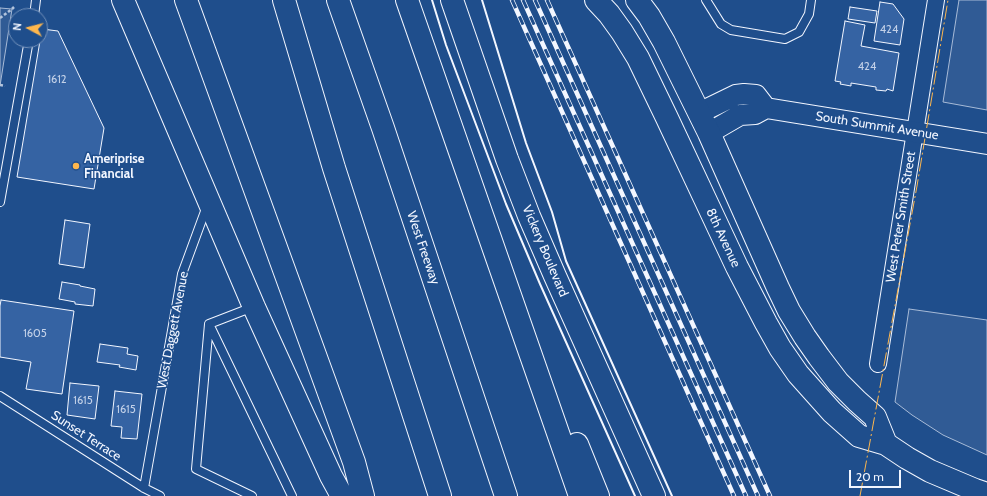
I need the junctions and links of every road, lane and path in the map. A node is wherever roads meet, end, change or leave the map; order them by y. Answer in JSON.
{"nodes":[{"id":1,"x":123,"y":0,"type":"edge"},
{"id":2,"x":186,"y":0,"type":"edge"},
{"id":3,"x":284,"y":0,"type":"edge"},
{"id":4,"x":338,"y":0,"type":"edge"},
{"id":5,"x":407,"y":0,"type":"edge"},
{"id":6,"x":452,"y":0,"type":"edge"},
{"id":7,"x":463,"y":0,"type":"edge"},
{"id":8,"x":596,"y":0,"type":"edge"},
{"id":9,"x":637,"y":0,"type":"edge"},
{"id":10,"x":706,"y":0,"type":"edge"},
{"id":11,"x":811,"y":0,"type":"edge"},
{"id":12,"x":936,"y":0,"type":"edge"},
{"id":13,"x":14,"y":7,"type":"dead end"},
{"id":14,"x":0,"y":18,"type":"edge"},
{"id":15,"x":460,"y":26,"type":"junction"},
{"id":16,"x":28,"y":48,"type":"edge"},
{"id":17,"x":0,"y":85,"type":"edge"},
{"id":18,"x":5,"y":86,"type":"dead end"},
{"id":19,"x":766,"y":108,"type":"junction"},
{"id":20,"x":699,"y":113,"type":"junction"},
{"id":21,"x":709,"y":133,"type":"junction"},
{"id":22,"x":915,"y":133,"type":"junction"},
{"id":23,"x":987,"y":144,"type":"edge"},
{"id":24,"x":470,"y":182,"type":"junction"},
{"id":25,"x":0,"y":202,"type":"edge"},
{"id":26,"x":209,"y":202,"type":"junction"},
{"id":27,"x":254,"y":307,"type":"junction"},
{"id":28,"x":209,"y":324,"type":"junction"},
{"id":29,"x":878,"y":364,"type":"dead end"},
{"id":30,"x":0,"y":396,"type":"edge"},
{"id":31,"x":886,"y":444,"type":"junction"},
{"id":32,"x":144,"y":488,"type":"junction"},
{"id":33,"x":987,"y":494,"type":"edge"},
{"id":34,"x":160,"y":496,"type":"edge"},
{"id":35,"x":252,"y":496,"type":"edge"},
{"id":36,"x":292,"y":496,"type":"edge"},
{"id":37,"x":342,"y":496,"type":"edge"},
{"id":38,"x":363,"y":496,"type":"edge"},
{"id":39,"x":440,"y":496,"type":"edge"},
{"id":40,"x":506,"y":496,"type":"edge"},
{"id":41,"x":580,"y":496,"type":"edge"},
{"id":42,"x":598,"y":496,"type":"edge"},
{"id":43,"x":654,"y":496,"type":"edge"}],
"edges":[{"from":1,"to":26,"type":"main road"},
{"from":2,"to":38,"type":"main road"},
{"from":3,"to":39,"type":"main road"},
{"from":4,"to":40,"type":"main road","name":"West Freeway"},
{"from":5,"to":24,"type":"main road"},
{"from":6,"to":15,"type":"main road","name":"Vickery Boulevard"},
{"from":7,"to":15,"type":"main road"},
{"from":8,"to":31,"type":"main road","name":"8th Avenue"},
{"from":9,"to":20,"type":"main road"},
{"from":10,"to":11,"type":"lane"},
{"from":12,"to":22,"type":"street","name":"West Peter Smith Street"},
{"from":13,"to":14,"type":"path"},
{"from":15,"to":43,"type":"main road","name":"Vickery Boulevard"},
{"from":16,"to":25,"type":"lane"},
{"from":17,"to":18,"type":"path"},
{"from":19,"to":20,"type":"street"},
{"from":19,"to":21,"type":"street","name":"South Summit Avenue"},
{"from":19,"to":22,"type":"street","name":"South Summit Avenue"},
{"from":20,"to":21,"type":"main road"},
{"from":21,"to":31,"type":"main road"},
{"from":22,"to":23,"type":"street","name":"South Summit Avenue"},
{"from":22,"to":29,"type":"street","name":"West Peter Smith Street"},
{"from":24,"to":41,"type":"main road"},
{"from":24,"to":42,"type":"main road"},
{"from":26,"to":27,"type":"main road"},
{"from":26,"to":32,"type":"lane","name":"West Daggett Avenue"},
{"from":27,"to":28,"type":"lane"},
{"from":27,"to":37,"type":"main road"},
{"from":28,"to":35,"type":"lane"},
{"from":28,"to":36,"type":"lane"},
{"from":30,"to":32,"type":"lane","name":"Sunset Terrace"},
{"from":31,"to":33,"type":"main road","name":"8th Avenue"},
{"from":32,"to":34,"type":"lane","name":"Sunset Terrace"}]}
